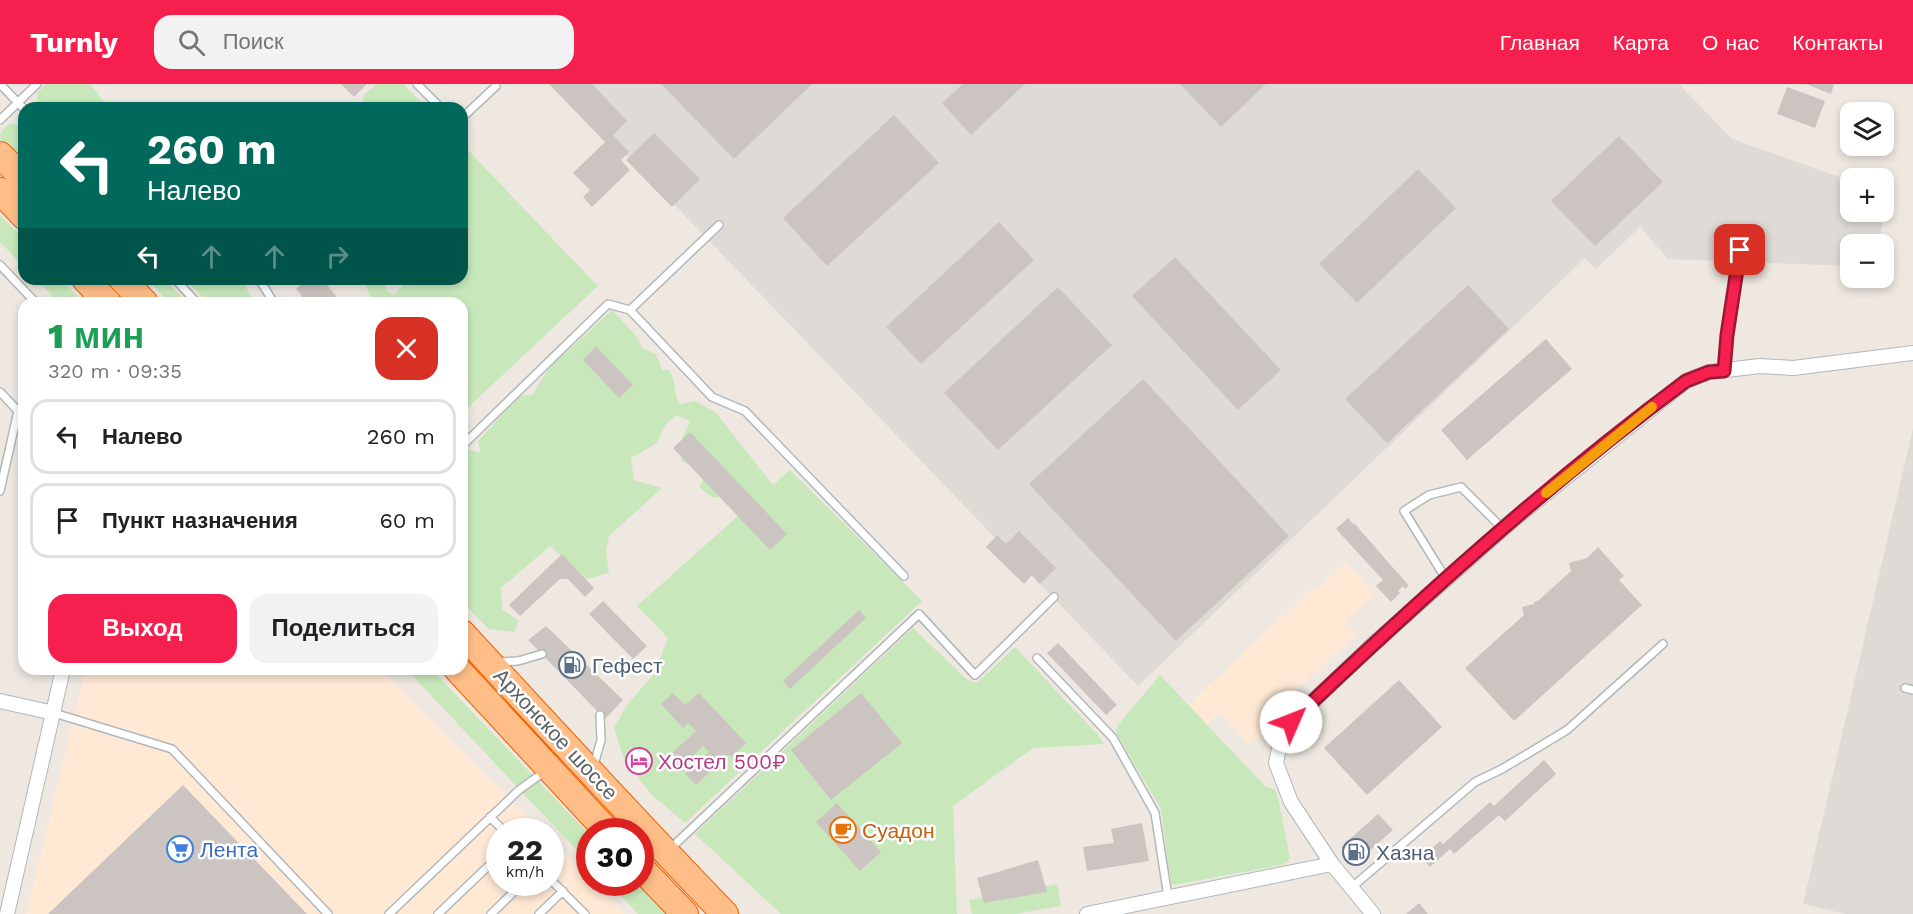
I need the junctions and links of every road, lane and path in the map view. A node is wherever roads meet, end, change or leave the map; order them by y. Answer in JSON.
{"nodes":[{"id":1,"x":0,"y":84,"type":"edge"},
{"id":2,"x":38,"y":84,"type":"edge"},
{"id":3,"x":417,"y":84,"type":"edge"},
{"id":4,"x":496,"y":86,"type":"dead end"},
{"id":5,"x":19,"y":102,"type":"edge"},
{"id":6,"x":435,"y":102,"type":"edge"},
{"id":7,"x":18,"y":103,"type":"joint"},
{"id":8,"x":468,"y":112,"type":"edge"},
{"id":9,"x":0,"y":120,"type":"edge"},
{"id":10,"x":0,"y":155,"type":"edge"},
{"id":11,"x":18,"y":173,"type":"edge"},
{"id":12,"x":0,"y":191,"type":"edge"},
{"id":13,"x":18,"y":210,"type":"edge"},
{"id":14,"x":719,"y":225,"type":"dead end"},
{"id":15,"x":1740,"y":250,"type":"dead end"},
{"id":16,"x":0,"y":266,"type":"edge"},
{"id":17,"x":18,"y":284,"type":"edge"},
{"id":18,"x":18,"y":285,"type":"edge"},
{"id":19,"x":91,"y":285,"type":"edge"},
{"id":20,"x":128,"y":285,"type":"edge"},
{"id":21,"x":180,"y":285,"type":"edge"},
{"id":22,"x":30,"y":297,"type":"edge"},
{"id":23,"x":102,"y":297,"type":"edge"},
{"id":24,"x":139,"y":297,"type":"edge"},
{"id":25,"x":192,"y":297,"type":"edge"},
{"id":26,"x":630,"y":310,"type":"junction"},
{"id":27,"x":1913,"y":353,"type":"edge"},
{"id":28,"x":1724,"y":371,"type":"junction"},
{"id":29,"x":0,"y":392,"type":"edge"},
{"id":30,"x":18,"y":406,"type":"edge"},
{"id":31,"x":18,"y":420,"type":"edge"},
{"id":32,"x":468,"y":440,"type":"edge"},
{"id":33,"x":0,"y":491,"type":"edge"},
{"id":34,"x":1503,"y":529,"type":"junction"},
{"id":35,"x":904,"y":576,"type":"dead end"},
{"id":36,"x":1446,"y":579,"type":"junction"},
{"id":37,"x":1054,"y":597,"type":"dead end"},
{"id":38,"x":468,"y":639,"type":"edge"},
{"id":39,"x":1663,"y":644,"type":"dead end"},
{"id":40,"x":542,"y":654,"type":"dead end"},
{"id":41,"x":1037,"y":658,"type":"dead end"},
{"id":42,"x":490,"y":663,"type":"junction"},
{"id":43,"x":62,"y":675,"type":"edge"},
{"id":44,"x":463,"y":675,"type":"edge"},
{"id":45,"x":1905,"y":688,"type":"dead end"},
{"id":46,"x":1913,"y":690,"type":"edge"},
{"id":47,"x":0,"y":701,"type":"edge"},
{"id":48,"x":54,"y":713,"type":"junction"},
{"id":49,"x":600,"y":715,"type":"dead end"},
{"id":50,"x":548,"y":769,"type":"junction"},
{"id":51,"x":591,"y":774,"type":"junction"},
{"id":52,"x":490,"y":817,"type":"joint"},
{"id":53,"x":595,"y":818,"type":"edge"},
{"id":54,"x":666,"y":853,"type":"junction"},
{"id":55,"x":1332,"y":864,"type":"junction"},
{"id":56,"x":486,"y":868,"type":"edge"},
{"id":57,"x":654,"y":882,"type":"edge"},
{"id":58,"x":1351,"y":888,"type":"junction"},
{"id":59,"x":564,"y":892,"type":"edge"},
{"id":60,"x":510,"y":896,"type":"edge"},
{"id":61,"x":558,"y":896,"type":"edge"},
{"id":62,"x":1168,"y":897,"type":"junction"},
{"id":63,"x":7,"y":914,"type":"edge"},
{"id":64,"x":328,"y":914,"type":"edge"},
{"id":65,"x":389,"y":914,"type":"edge"},
{"id":66,"x":438,"y":914,"type":"edge"},
{"id":67,"x":491,"y":914,"type":"edge"},
{"id":68,"x":539,"y":914,"type":"edge"},
{"id":69,"x":585,"y":914,"type":"edge"},
{"id":70,"x":685,"y":914,"type":"edge"},
{"id":71,"x":724,"y":914,"type":"edge"},
{"id":72,"x":1087,"y":914,"type":"edge"},
{"id":73,"x":1373,"y":914,"type":"edge"}],
"edges":[{"from":1,"to":7,"type":"lane"},
{"from":2,"to":5,"type":"lane"},
{"from":3,"to":6,"type":"lane"},
{"from":4,"to":8,"type":"lane"},
{"from":7,"to":9,"type":"lane"},
{"from":10,"to":11,"type":"highway"},
{"from":12,"to":13,"type":"highway"},
{"from":14,"to":26,"type":"lane"},
{"from":15,"to":28,"type":"lane"},
{"from":16,"to":17,"type":"lane"},
{"from":18,"to":22,"type":"lane"},
{"from":19,"to":23,"type":"highway"},
{"from":20,"to":24,"type":"highway"},
{"from":21,"to":25,"type":"lane"},
{"from":26,"to":32,"type":"lane"},
{"from":26,"to":35,"type":"lane"},
{"from":27,"to":28,"type":"street"},
{"from":28,"to":34,"type":"street"},
{"from":29,"to":30,"type":"lane"},
{"from":31,"to":33,"type":"lane"},
{"from":34,"to":36,"type":"street"},
{"from":34,"to":36,"type":"lane"},
{"from":36,"to":55,"type":"street"},
{"from":37,"to":54,"type":"lane"},
{"from":38,"to":42,"type":"highway","name":"Архонское шоссе"},
{"from":39,"to":58,"type":"lane"},
{"from":40,"to":42,"type":"lane"},
{"from":41,"to":62,"type":"lane"},
{"from":42,"to":51,"type":"highway","name":"Архонское шоссе"},
{"from":43,"to":48,"type":"street"},
{"from":44,"to":50,"type":"highway","name":"Архонское шоссе"},
{"from":45,"to":46,"type":"lane"},
{"from":47,"to":48,"type":"street"},
{"from":48,"to":63,"type":"street"},
{"from":48,"to":64,"type":"lane"},
{"from":49,"to":51,"type":"lane"},
{"from":50,"to":52,"type":"lane"},
{"from":50,"to":53,"type":"highway","name":"Архонское шоссе"},
{"from":51,"to":54,"type":"highway","name":"Архонское шоссе"},
{"from":52,"to":65,"type":"lane"},
{"from":54,"to":71,"type":"highway","name":"Архонское шоссе"},
{"from":55,"to":58,"type":"street"},
{"from":55,"to":62,"type":"street"},
{"from":56,"to":66,"type":"lane"},
{"from":57,"to":70,"type":"highway"},
{"from":58,"to":73,"type":"street"},
{"from":59,"to":69,"type":"lane"},
{"from":60,"to":67,"type":"lane"},
{"from":61,"to":68,"type":"lane"},
{"from":62,"to":72,"type":"street"}]}
